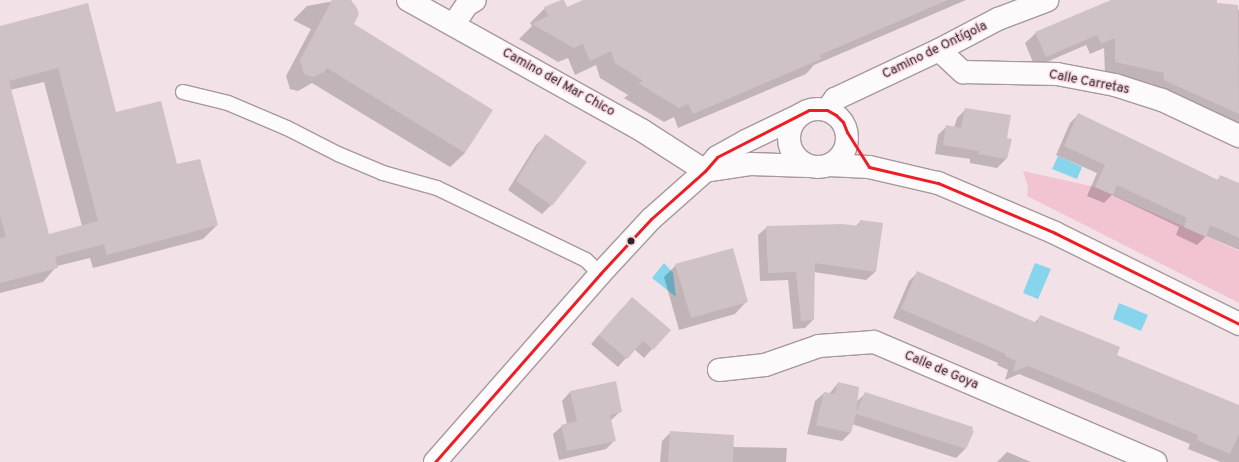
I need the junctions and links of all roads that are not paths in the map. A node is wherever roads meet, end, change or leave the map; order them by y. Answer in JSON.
{"nodes":[{"id":1,"x":408,"y":0,"type":"edge"},
{"id":2,"x":475,"y":0,"type":"edge"},
{"id":3,"x":1048,"y":0,"type":"edge"},
{"id":4,"x":454,"y":24,"type":"junction"},
{"id":5,"x":939,"y":50,"type":"junction"},
{"id":6,"x":184,"y":92,"type":"dead end"},
{"id":7,"x":827,"y":110,"type":"junction"},
{"id":8,"x":800,"y":115,"type":"junction"},
{"id":9,"x":847,"y":132,"type":"junction"},
{"id":10,"x":1239,"y":136,"type":"edge"},
{"id":11,"x":818,"y":165,"type":"junction"},
{"id":12,"x":869,"y":167,"type":"junction"},
{"id":13,"x":705,"y":171,"type":"junction"},
{"id":14,"x":600,"y":274,"type":"junction"},
{"id":15,"x":1239,"y":324,"type":"edge"},
{"id":16,"x":718,"y":370,"type":"dead end"},
{"id":17,"x":435,"y":462,"type":"edge"},
{"id":18,"x":1155,"y":462,"type":"edge"}],
"edges":[{"from":1,"to":4,"type":"street","name":"Camino del Mar Chico"},
{"from":2,"to":4,"type":"street"},
{"from":3,"to":5,"type":"street","name":"Camino de Ontígola"},
{"from":4,"to":13,"type":"street","name":"Camino del Mar Chico"},
{"from":5,"to":7,"type":"street","name":"Camino de Ontígola"},
{"from":5,"to":10,"type":"street","name":"Calle Carretas"},
{"from":6,"to":14,"type":"lane"},
{"from":7,"to":8,"type":"street"},
{"from":7,"to":9,"type":"street"},
{"from":8,"to":11,"type":"street"},
{"from":8,"to":13,"type":"street"},
{"from":9,"to":11,"type":"street"},
{"from":9,"to":12,"type":"street"},
{"from":11,"to":12,"type":"street"},
{"from":11,"to":13,"type":"street"},
{"from":12,"to":15,"type":"street"},
{"from":13,"to":14,"type":"street"},
{"from":14,"to":17,"type":"street"},
{"from":16,"to":18,"type":"street","name":"Calle de Goya"}]}
